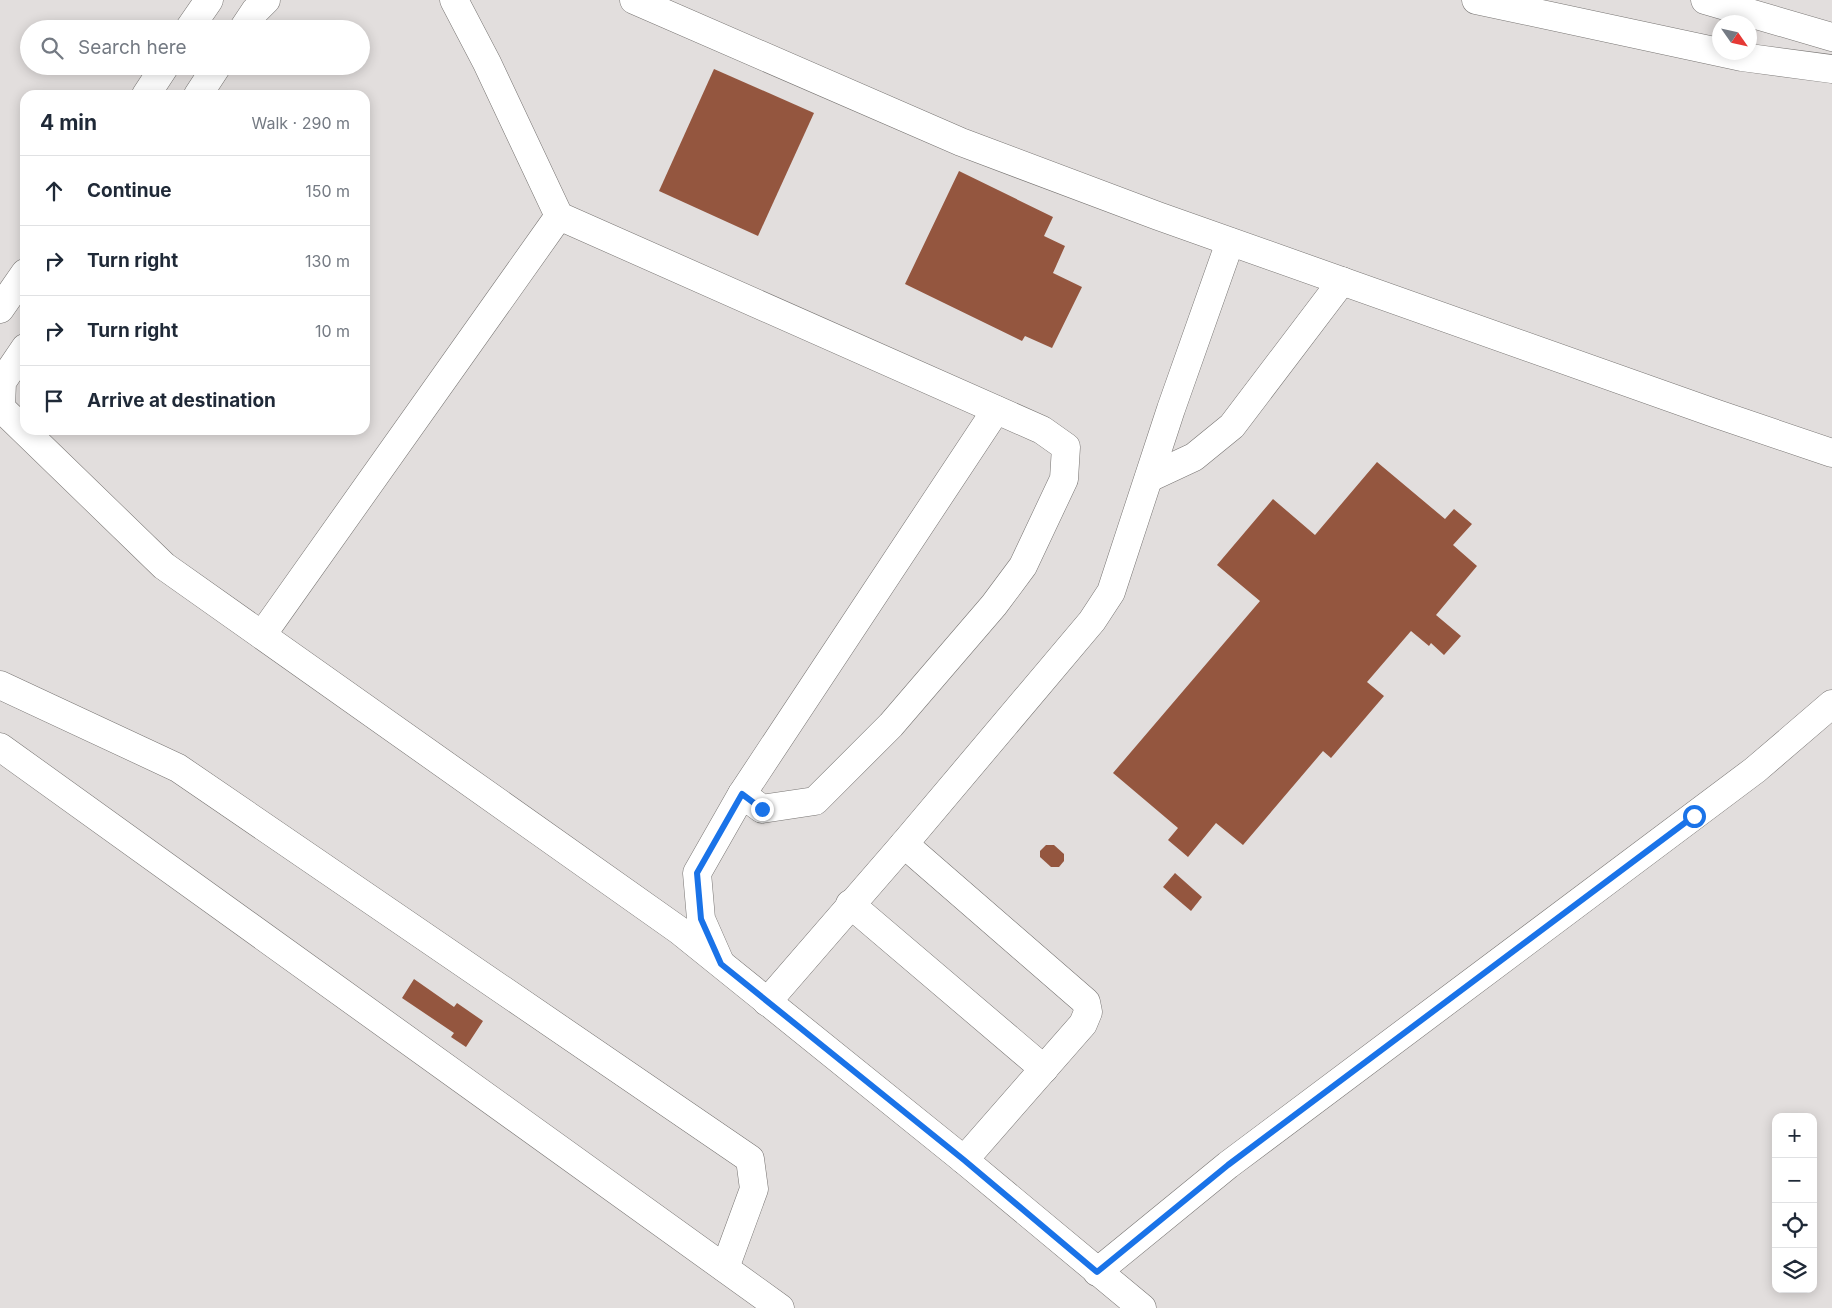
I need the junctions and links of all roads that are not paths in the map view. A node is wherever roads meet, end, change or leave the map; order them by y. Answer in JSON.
{"nodes":[{"id":1,"x":209,"y":0,"type":"edge"},
{"id":2,"x":266,"y":0,"type":"edge"},
{"id":3,"x":454,"y":0,"type":"edge"},
{"id":4,"x":634,"y":0,"type":"edge"},
{"id":5,"x":1476,"y":0,"type":"edge"},
{"id":6,"x":1706,"y":0,"type":"edge"},
{"id":7,"x":195,"y":20,"type":"edge"},
{"id":8,"x":249,"y":20,"type":"edge"},
{"id":9,"x":1832,"y":37,"type":"edge"},
{"id":10,"x":1832,"y":69,"type":"edge"},
{"id":11,"x":159,"y":75,"type":"edge"},
{"id":12,"x":211,"y":75,"type":"edge"},
{"id":13,"x":149,"y":90,"type":"edge"},
{"id":14,"x":201,"y":90,"type":"edge"},
{"id":15,"x":559,"y":216,"type":"junction"},
{"id":16,"x":1230,"y":242,"type":"junction"},
{"id":17,"x":20,"y":280,"type":"edge"},
{"id":18,"x":1342,"y":281,"type":"junction"},
{"id":19,"x":0,"y":309,"type":"edge"},
{"id":20,"x":20,"y":355,"type":"edge"},
{"id":21,"x":996,"y":410,"type":"junction"},
{"id":22,"x":20,"y":426,"type":"edge"},
{"id":23,"x":30,"y":435,"type":"edge"},
{"id":24,"x":1832,"y":453,"type":"edge"},
{"id":25,"x":1149,"y":478,"type":"junction"},
{"id":26,"x":262,"y":636,"type":"junction"},
{"id":27,"x":0,"y":685,"type":"edge"},
{"id":28,"x":1832,"y":704,"type":"edge"},
{"id":29,"x":0,"y":747,"type":"edge"},
{"id":30,"x":742,"y":794,"type":"junction"},
{"id":31,"x":904,"y":844,"type":"junction"},
{"id":32,"x":850,"y":904,"type":"junction"},
{"id":33,"x":721,"y":964,"type":"junction"},
{"id":34,"x":767,"y":1002,"type":"junction"},
{"id":35,"x":1044,"y":1068,"type":"junction"},
{"id":36,"x":964,"y":1160,"type":"junction"},
{"id":37,"x":725,"y":1268,"type":"junction"},
{"id":38,"x":1097,"y":1272,"type":"junction"},
{"id":39,"x":780,"y":1308,"type":"edge"},
{"id":40,"x":1142,"y":1308,"type":"edge"}],
"edges":[{"from":1,"to":7,"type":"main road"},
{"from":2,"to":8,"type":"main road"},
{"from":3,"to":15,"type":"main road"},
{"from":4,"to":16,"type":"main road"},
{"from":5,"to":10,"type":"main road"},
{"from":6,"to":9,"type":"main road"},
{"from":11,"to":13,"type":"main road"},
{"from":12,"to":14,"type":"main road"},
{"from":15,"to":21,"type":"main road"},
{"from":15,"to":26,"type":"main road"},
{"from":16,"to":18,"type":"main road"},
{"from":16,"to":25,"type":"main road"},
{"from":17,"to":19,"type":"main road"},
{"from":18,"to":24,"type":"main road"},
{"from":18,"to":25,"type":"main road"},
{"from":20,"to":22,"type":"main road"},
{"from":21,"to":30,"type":"main road"},
{"from":21,"to":30,"type":"main road"},
{"from":23,"to":26,"type":"main road"},
{"from":25,"to":31,"type":"main road"},
{"from":26,"to":33,"type":"main road"},
{"from":27,"to":37,"type":"main road"},
{"from":28,"to":38,"type":"main road"},
{"from":29,"to":37,"type":"main road"},
{"from":30,"to":33,"type":"main road"},
{"from":31,"to":32,"type":"main road"},
{"from":31,"to":35,"type":"main road"},
{"from":32,"to":34,"type":"main road"},
{"from":32,"to":35,"type":"main road"},
{"from":33,"to":34,"type":"main road"},
{"from":34,"to":36,"type":"main road"},
{"from":35,"to":36,"type":"main road"},
{"from":36,"to":38,"type":"main road"},
{"from":37,"to":39,"type":"main road"},
{"from":38,"to":40,"type":"main road"}]}
